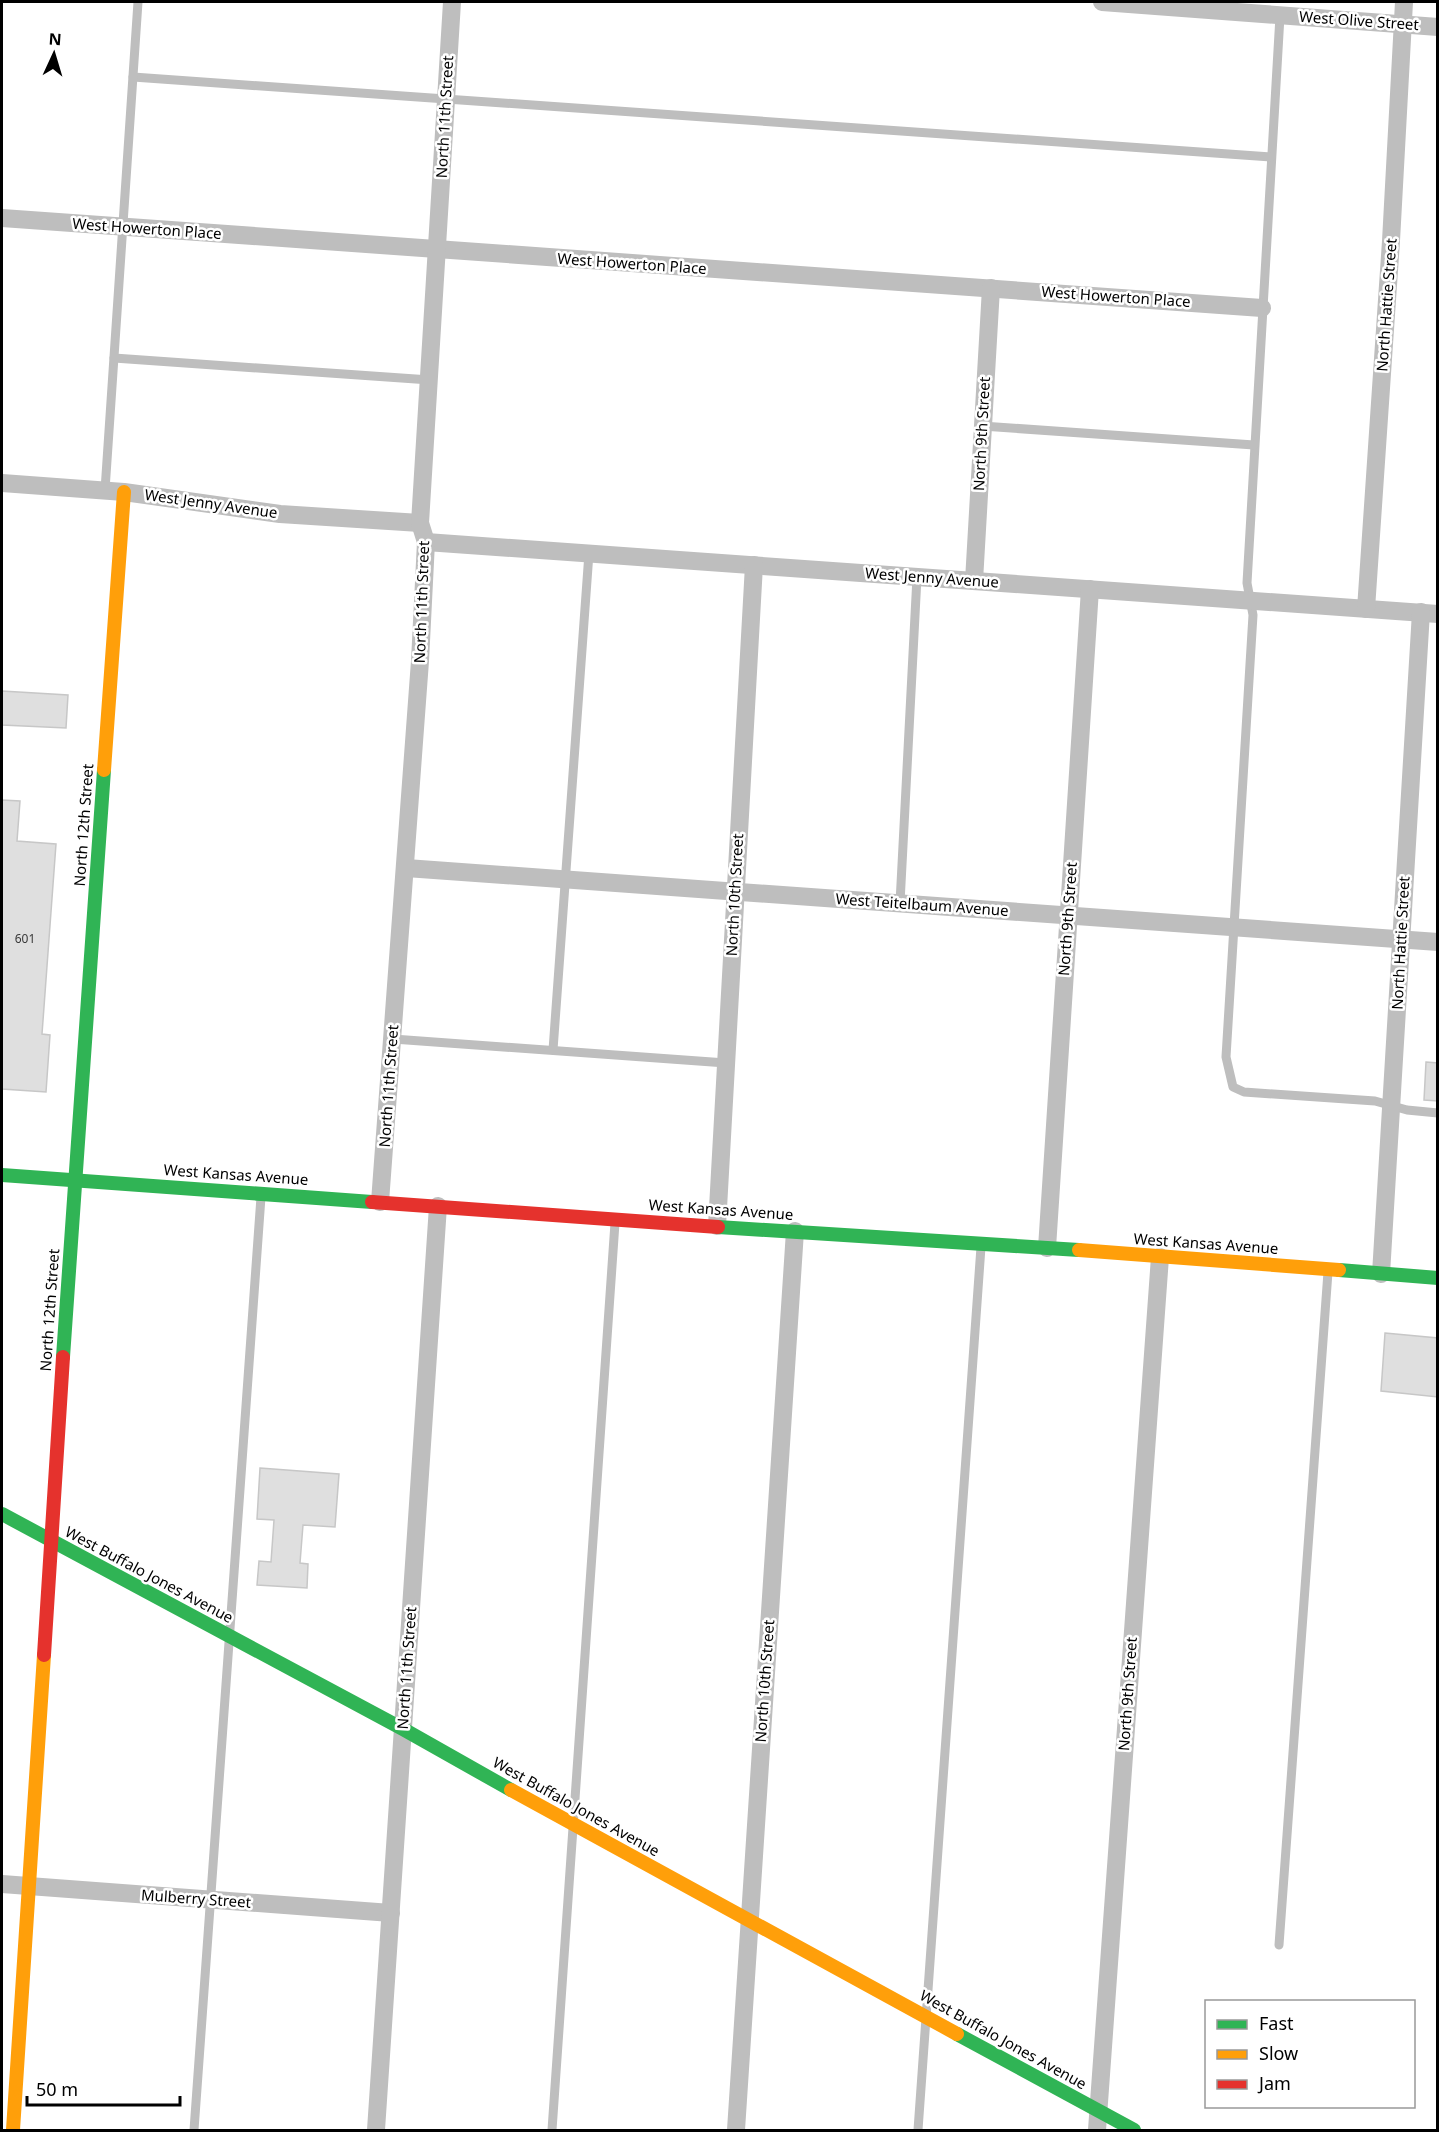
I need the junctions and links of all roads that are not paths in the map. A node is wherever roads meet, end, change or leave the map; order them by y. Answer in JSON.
{"nodes":[{"id":1,"x":138,"y":2,"type":"edge"},
{"id":2,"x":452,"y":2,"type":"edge"},
{"id":3,"x":1104,"y":2,"type":"edge"},
{"id":4,"x":1404,"y":2,"type":"edge"},
{"id":5,"x":1258,"y":8,"type":"edge"},
{"id":6,"x":1280,"y":16,"type":"junction"},
{"id":7,"x":1403,"y":24,"type":"junction"},
{"id":8,"x":1437,"y":27,"type":"edge"},
{"id":9,"x":134,"y":77,"type":"junction"},
{"id":10,"x":446,"y":99,"type":"junction"},
{"id":11,"x":1271,"y":158,"type":"junction"},
{"id":12,"x":2,"y":218,"type":"edge"},
{"id":13,"x":123,"y":227,"type":"junction"},
{"id":14,"x":438,"y":250,"type":"junction"},
{"id":15,"x":991,"y":288,"type":"junction"},
{"id":16,"x":1262,"y":308,"type":"junction"},
{"id":17,"x":114,"y":358,"type":"junction"},
{"id":18,"x":430,"y":380,"type":"junction"},
{"id":19,"x":982,"y":426,"type":"junction"},
{"id":20,"x":1254,"y":445,"type":"junction"},
{"id":21,"x":2,"y":483,"type":"edge"},
{"id":22,"x":105,"y":490,"type":"junction"},
{"id":23,"x":124,"y":492,"type":"junction"},
{"id":24,"x":420,"y":524,"type":"junction"},
{"id":25,"x":426,"y":542,"type":"junction"},
{"id":26,"x":589,"y":553,"type":"junction"},
{"id":27,"x":754,"y":565,"type":"junction"},
{"id":28,"x":917,"y":577,"type":"junction"},
{"id":29,"x":974,"y":580,"type":"junction"},
{"id":30,"x":1090,"y":589,"type":"junction"},
{"id":31,"x":1250,"y":600,"type":"junction"},
{"id":32,"x":1366,"y":609,"type":"junction"},
{"id":33,"x":1429,"y":613,"type":"edge"},
{"id":34,"x":406,"y":868,"type":"junction"},
{"id":35,"x":565,"y":879,"type":"junction"},
{"id":36,"x":735,"y":891,"type":"junction"},
{"id":37,"x":900,"y":903,"type":"junction"},
{"id":38,"x":1068,"y":916,"type":"junction"},
{"id":39,"x":1235,"y":928,"type":"junction"},
{"id":40,"x":1401,"y":940,"type":"junction"},
{"id":41,"x":1437,"y":942,"type":"edge"},
{"id":42,"x":393,"y":1039,"type":"junction"},
{"id":43,"x":553,"y":1050,"type":"junction"},
{"id":44,"x":726,"y":1063,"type":"junction"},
{"id":45,"x":1391,"y":1106,"type":"junction"},
{"id":46,"x":1437,"y":1113,"type":"edge"},
{"id":47,"x":2,"y":1175,"type":"edge"},
{"id":48,"x":75,"y":1180,"type":"junction"},
{"id":49,"x":262,"y":1194,"type":"junction"},
{"id":50,"x":380,"y":1202,"type":"junction"},
{"id":51,"x":438,"y":1206,"type":"junction"},
{"id":52,"x":615,"y":1220,"type":"junction"},
{"id":53,"x":717,"y":1226,"type":"junction"},
{"id":54,"x":795,"y":1232,"type":"junction"},
{"id":55,"x":981,"y":1244,"type":"junction"},
{"id":56,"x":1047,"y":1248,"type":"junction"},
{"id":57,"x":1160,"y":1257,"type":"junction"},
{"id":58,"x":1328,"y":1270,"type":"junction"},
{"id":59,"x":1382,"y":1274,"type":"junction"},
{"id":60,"x":1437,"y":1278,"type":"edge"},
{"id":61,"x":2,"y":1514,"type":"edge"},
{"id":62,"x":52,"y":1542,"type":"junction"},
{"id":63,"x":230,"y":1637,"type":"junction"},
{"id":64,"x":403,"y":1729,"type":"junction"},
{"id":65,"x":573,"y":1826,"type":"junction"},
{"id":66,"x":2,"y":1884,"type":"edge"},
{"id":67,"x":29,"y":1886,"type":"junction"},
{"id":68,"x":210,"y":1900,"type":"junction"},
{"id":69,"x":391,"y":1913,"type":"junction"},
{"id":70,"x":750,"y":1920,"type":"junction"},
{"id":71,"x":1279,"y":1945,"type":"dead end"},
{"id":72,"x":926,"y":2016,"type":"junction"},
{"id":73,"x":1098,"y":2111,"type":"junction"},
{"id":74,"x":13,"y":2130,"type":"edge"},
{"id":75,"x":194,"y":2130,"type":"edge"},
{"id":76,"x":376,"y":2130,"type":"edge"},
{"id":77,"x":552,"y":2130,"type":"edge"},
{"id":78,"x":736,"y":2130,"type":"edge"},
{"id":79,"x":918,"y":2130,"type":"edge"},
{"id":80,"x":1097,"y":2130,"type":"edge"},
{"id":81,"x":1134,"y":2130,"type":"edge"}],
"edges":[{"from":1,"to":9,"type":"lane"},
{"from":2,"to":10,"type":"street","name":"North 11th Street"},
{"from":3,"to":5,"type":"street","name":"West Olive Street"},
{"from":4,"to":7,"type":"street","name":"North Hattie Street"},
{"from":5,"to":6,"type":"street","name":"West Olive Street"},
{"from":6,"to":7,"type":"street","name":"West Olive Street"},
{"from":6,"to":11,"type":"lane"},
{"from":7,"to":8,"type":"street","name":"West Olive Street"},
{"from":7,"to":32,"type":"street","name":"North Hattie Street"},
{"from":9,"to":10,"type":"lane"},
{"from":9,"to":13,"type":"lane"},
{"from":10,"to":11,"type":"lane"},
{"from":10,"to":14,"type":"street","name":"North 11th Street"},
{"from":11,"to":16,"type":"lane"},
{"from":12,"to":13,"type":"street","name":"West Howerton Place"},
{"from":13,"to":14,"type":"street","name":"West Howerton Place"},
{"from":13,"to":17,"type":"lane"},
{"from":14,"to":15,"type":"street","name":"West Howerton Place"},
{"from":14,"to":18,"type":"street","name":"North 11th Street"},
{"from":15,"to":16,"type":"street","name":"West Howerton Place"},
{"from":15,"to":19,"type":"street","name":"North 9th Street"},
{"from":16,"to":20,"type":"lane"},
{"from":17,"to":18,"type":"lane"},
{"from":17,"to":22,"type":"lane"},
{"from":18,"to":24,"type":"street","name":"North 11th Street"},
{"from":19,"to":20,"type":"lane"},
{"from":19,"to":29,"type":"street","name":"North 9th Street"},
{"from":20,"to":31,"type":"lane"},
{"from":21,"to":22,"type":"street","name":"West Jenny Avenue"},
{"from":22,"to":23,"type":"street","name":"West Jenny Avenue"},
{"from":23,"to":24,"type":"street","name":"West Jenny Avenue"},
{"from":23,"to":48,"type":"main road","name":"North 12th Street"},
{"from":24,"to":25,"type":"street","name":"North 11th Street"},
{"from":25,"to":26,"type":"street","name":"West Jenny Avenue"},
{"from":25,"to":34,"type":"street","name":"North 11th Street"},
{"from":26,"to":27,"type":"street","name":"West Jenny Avenue"},
{"from":26,"to":35,"type":"lane"},
{"from":27,"to":28,"type":"street","name":"West Jenny Avenue"},
{"from":27,"to":36,"type":"street","name":"North 10th Street"},
{"from":28,"to":29,"type":"street","name":"West Jenny Avenue"},
{"from":28,"to":37,"type":"lane"},
{"from":29,"to":30,"type":"street","name":"West Jenny Avenue"},
{"from":30,"to":31,"type":"street","name":"West Jenny Avenue"},
{"from":30,"to":38,"type":"street","name":"North 9th Street"},
{"from":31,"to":32,"type":"street","name":"West Jenny Avenue"},
{"from":31,"to":39,"type":"lane"},
{"from":32,"to":33,"type":"street","name":"West Jenny Avenue"},
{"from":33,"to":40,"type":"street","name":"North Hattie Street"},
{"from":34,"to":35,"type":"street","name":"West Teitelbaum Avenue"},
{"from":34,"to":42,"type":"street","name":"North 11th Street"},
{"from":35,"to":36,"type":"street","name":"West Teitelbaum Avenue"},
{"from":35,"to":43,"type":"lane"},
{"from":36,"to":37,"type":"street","name":"West Teitelbaum Avenue"},
{"from":36,"to":44,"type":"street","name":"North 10th Street"},
{"from":37,"to":38,"type":"street","name":"West Teitelbaum Avenue"},
{"from":38,"to":39,"type":"street","name":"West Teitelbaum Avenue"},
{"from":38,"to":56,"type":"street","name":"North 9th Street"},
{"from":39,"to":40,"type":"street","name":"West Teitelbaum Avenue"},
{"from":39,"to":45,"type":"lane"},
{"from":40,"to":41,"type":"street","name":"West Teitelbaum Avenue"},
{"from":40,"to":45,"type":"street","name":"North Hattie Street"},
{"from":42,"to":43,"type":"lane"},
{"from":42,"to":50,"type":"street","name":"North 11th Street"},
{"from":43,"to":44,"type":"lane"},
{"from":44,"to":53,"type":"street","name":"North 10th Street"},
{"from":45,"to":46,"type":"lane"},
{"from":45,"to":59,"type":"street","name":"North Hattie Street"},
{"from":47,"to":48,"type":"main road","name":"West Kansas Avenue"},
{"from":48,"to":49,"type":"main road","name":"West Kansas Avenue"},
{"from":48,"to":62,"type":"main road","name":"North 12th Street"},
{"from":49,"to":50,"type":"main road","name":"West Kansas Avenue"},
{"from":49,"to":63,"type":"lane"},
{"from":50,"to":51,"type":"main road","name":"West Kansas Avenue"},
{"from":51,"to":52,"type":"main road","name":"West Kansas Avenue"},
{"from":51,"to":64,"type":"street","name":"North 11th Street"},
{"from":52,"to":53,"type":"main road","name":"West Kansas Avenue"},
{"from":52,"to":65,"type":"lane"},
{"from":53,"to":54,"type":"main road","name":"West Kansas Avenue"},
{"from":54,"to":55,"type":"main road","name":"West Kansas Avenue"},
{"from":54,"to":70,"type":"street","name":"North 10th Street"},
{"from":55,"to":56,"type":"main road","name":"West Kansas Avenue"},
{"from":55,"to":72,"type":"lane"},
{"from":56,"to":57,"type":"main road","name":"West Kansas Avenue"},
{"from":57,"to":58,"type":"main road","name":"West Kansas Avenue"},
{"from":57,"to":73,"type":"street","name":"North 9th Street"},
{"from":58,"to":59,"type":"main road","name":"West Kansas Avenue"},
{"from":58,"to":71,"type":"lane"},
{"from":59,"to":60,"type":"main road","name":"West Kansas Avenue"},
{"from":61,"to":62,"type":"main road","name":"West Buffalo Jones Avenue"},
{"from":62,"to":63,"type":"main road","name":"West Buffalo Jones Avenue"},
{"from":62,"to":67,"type":"main road","name":"North 12th Street"},
{"from":63,"to":64,"type":"main road","name":"West Buffalo Jones Avenue"},
{"from":63,"to":68,"type":"lane"},
{"from":64,"to":65,"type":"main road","name":"West Buffalo Jones Avenue"},
{"from":64,"to":69,"type":"street","name":"North 11th Street"},
{"from":65,"to":70,"type":"main road","name":"West Buffalo Jones Avenue"},
{"from":65,"to":77,"type":"lane"},
{"from":66,"to":67,"type":"street","name":"Mulberry Street"},
{"from":67,"to":68,"type":"street","name":"Mulberry Street"},
{"from":67,"to":74,"type":"main road","name":"North 12th Street"},
{"from":68,"to":69,"type":"street","name":"Mulberry Street"},
{"from":68,"to":75,"type":"lane"},
{"from":69,"to":76,"type":"street","name":"North 11th Street"},
{"from":70,"to":72,"type":"main road","name":"West Buffalo Jones Avenue"},
{"from":70,"to":78,"type":"street","name":"North 10th Street"},
{"from":72,"to":73,"type":"main road","name":"West Buffalo Jones Avenue"},
{"from":72,"to":79,"type":"lane"},
{"from":73,"to":80,"type":"street","name":"North 9th Street"},
{"from":73,"to":81,"type":"main road","name":"West Buffalo Jones Avenue"}]}
